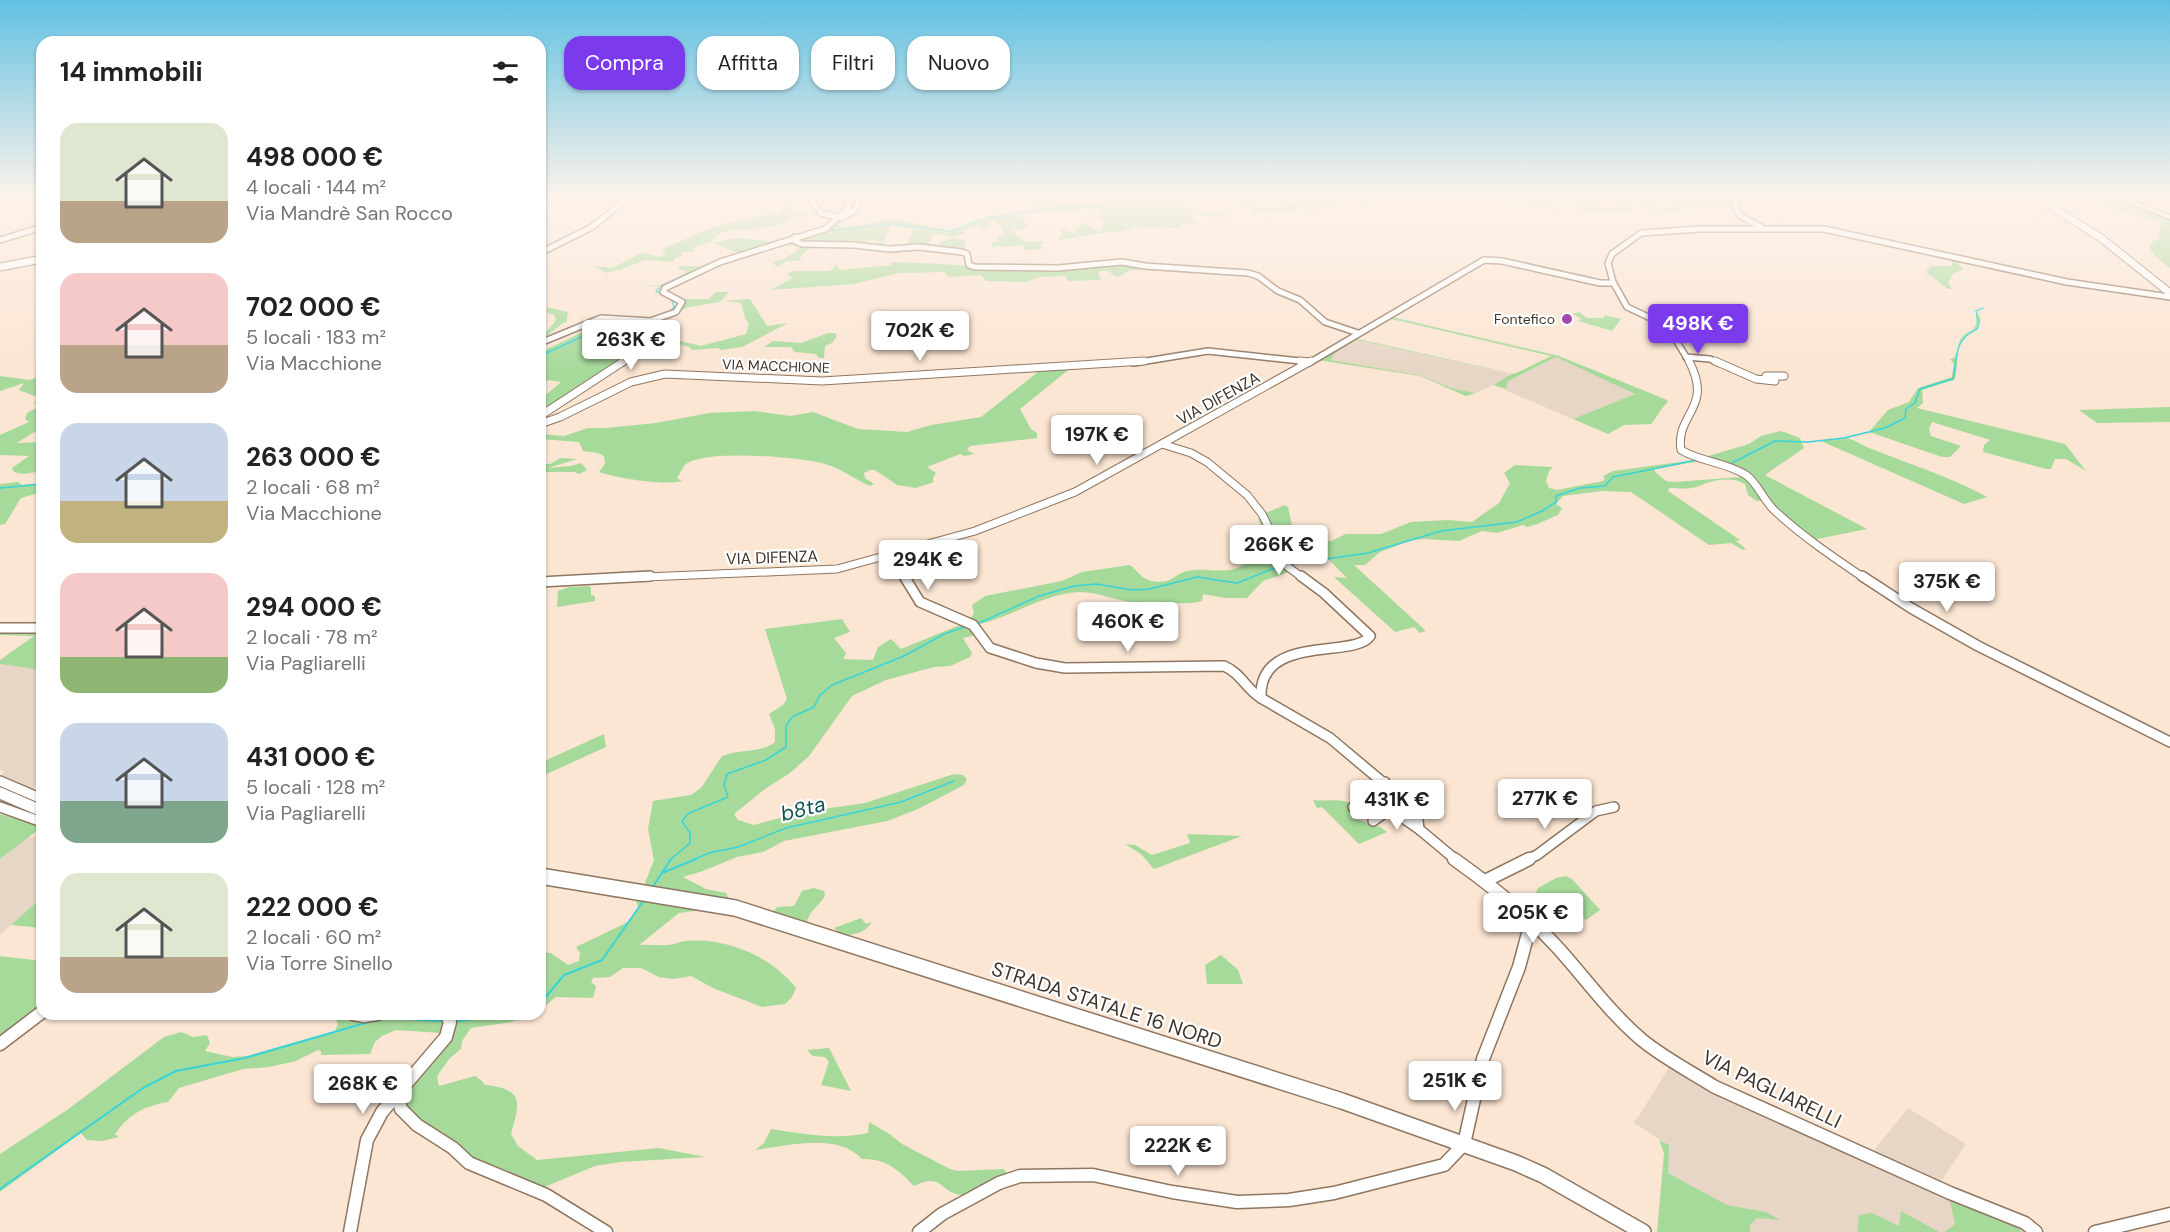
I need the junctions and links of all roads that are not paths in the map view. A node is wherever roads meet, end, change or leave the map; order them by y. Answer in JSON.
{"nodes":[{"id":1,"x":744,"y":255,"type":"edge"},
{"id":2,"x":967,"y":255,"type":"edge"},
{"id":3,"x":1612,"y":255,"type":"edge"},
{"id":4,"x":1949,"y":255,"type":"edge"},
{"id":5,"x":2122,"y":255,"type":"edge"},
{"id":6,"x":36,"y":260,"type":"edge"},
{"id":7,"x":0,"y":267,"type":"edge"},
{"id":8,"x":1614,"y":282,"type":"junction"},
{"id":9,"x":2170,"y":295,"type":"edge"},
{"id":10,"x":649,"y":321,"type":"junction"},
{"id":11,"x":1358,"y":333,"type":"junction"},
{"id":12,"x":546,"y":341,"type":"edge"},
{"id":13,"x":1686,"y":357,"type":"junction"},
{"id":14,"x":1309,"y":362,"type":"junction"},
{"id":15,"x":1748,"y":375,"type":"junction"},
{"id":16,"x":1784,"y":376,"type":"dead end"},
{"id":17,"x":1775,"y":381,"type":"dead end"},
{"id":18,"x":546,"y":412,"type":"edge"},
{"id":19,"x":546,"y":422,"type":"edge"},
{"id":20,"x":1162,"y":444,"type":"junction"},
{"id":21,"x":891,"y":556,"type":"junction"},
{"id":22,"x":546,"y":582,"type":"edge"},
{"id":23,"x":0,"y":628,"type":"edge"},
{"id":24,"x":36,"y":628,"type":"edge"},
{"id":25,"x":1261,"y":698,"type":"junction"},
{"id":26,"x":2170,"y":741,"type":"edge"},
{"id":27,"x":0,"y":782,"type":"edge"},
{"id":28,"x":1385,"y":782,"type":"junction"},
{"id":29,"x":0,"y":793,"type":"edge"},
{"id":30,"x":36,"y":797,"type":"edge"},
{"id":31,"x":1404,"y":799,"type":"junction"},
{"id":32,"x":0,"y":807,"type":"edge"},
{"id":33,"x":1353,"y":807,"type":"dead end"},
{"id":34,"x":1614,"y":807,"type":"dead end"},
{"id":35,"x":36,"y":808,"type":"edge"},
{"id":36,"x":1390,"y":809,"type":"junction"},
{"id":37,"x":36,"y":820,"type":"edge"},
{"id":38,"x":1373,"y":821,"type":"dead end"},
{"id":39,"x":1419,"y":829,"type":"junction"},
{"id":40,"x":546,"y":877,"type":"edge"},
{"id":41,"x":1485,"y":881,"type":"junction"},
{"id":42,"x":1531,"y":922,"type":"junction"},
{"id":43,"x":36,"y":1017,"type":"edge"},
{"id":44,"x":449,"y":1020,"type":"edge"},
{"id":45,"x":0,"y":1044,"type":"edge"},
{"id":46,"x":397,"y":1093,"type":"junction"},
{"id":47,"x":1464,"y":1144,"type":"junction"},
{"id":48,"x":2170,"y":1214,"type":"edge"},
{"id":49,"x":350,"y":1232,"type":"edge"},
{"id":50,"x":606,"y":1232,"type":"edge"},
{"id":51,"x":919,"y":1232,"type":"edge"},
{"id":52,"x":1643,"y":1232,"type":"edge"},
{"id":53,"x":2036,"y":1232,"type":"edge"},
{"id":54,"x":2095,"y":1232,"type":"edge"}],
"edges":[{"from":1,"to":10,"type":"street"},
{"from":2,"to":11,"type":"street"},
{"from":3,"to":8,"type":"street"},
{"from":4,"to":9,"type":"street"},
{"from":5,"to":9,"type":"main road"},
{"from":6,"to":7,"type":"main road"},
{"from":8,"to":11,"type":"street","name":"VIA DIFENZA"},
{"from":8,"to":13,"type":"street"},
{"from":10,"to":12,"type":"street"},
{"from":10,"to":18,"type":"street"},
{"from":11,"to":14,"type":"street","name":"VIA DIFENZA"},
{"from":13,"to":15,"type":"street"},
{"from":13,"to":26,"type":"street"},
{"from":14,"to":19,"type":"street","name":"VIA MACCHIONE"},
{"from":14,"to":20,"type":"street","name":"VIA DIFENZA"},
{"from":15,"to":16,"type":"street"},
{"from":15,"to":17,"type":"street"},
{"from":20,"to":21,"type":"street","name":"VIA DIFENZA"},
{"from":20,"to":25,"type":"street"},
{"from":21,"to":22,"type":"street","name":"VIA DIFENZA"},
{"from":21,"to":25,"type":"street","name":"VIA PAGLIARELLI"},
{"from":23,"to":24,"type":"street"},
{"from":25,"to":28,"type":"street","name":"VIA PAGLIARELLI"},
{"from":27,"to":30,"type":"street"},
{"from":28,"to":31,"type":"street","name":"VIA PAGLIARELLI"},
{"from":28,"to":33,"type":"street"},
{"from":29,"to":35,"type":"main road"},
{"from":31,"to":36,"type":"street"},
{"from":31,"to":39,"type":"street","name":"VIA PAGLIARELLI"},
{"from":32,"to":37,"type":"street"},
{"from":34,"to":41,"type":"street"},
{"from":36,"to":38,"type":"street"},
{"from":36,"to":39,"type":"street","name":"VIA PAGLIARELLI"},
{"from":39,"to":41,"type":"street","name":"VIA PAGLIARELLI"},
{"from":40,"to":47,"type":"main road","name":"STRADA STATALE 16 NORD"},
{"from":41,"to":42,"type":"street","name":"VIA PAGLIARELLI"},
{"from":42,"to":47,"type":"street"},
{"from":42,"to":53,"type":"street","name":"VIA PAGLIARELLI"},
{"from":43,"to":45,"type":"street"},
{"from":44,"to":46,"type":"street"},
{"from":46,"to":49,"type":"street"},
{"from":46,"to":50,"type":"street"},
{"from":47,"to":51,"type":"street"},
{"from":47,"to":52,"type":"main road","name":"STRADA STATALE 16 NORD"},
{"from":48,"to":54,"type":"street"}]}
